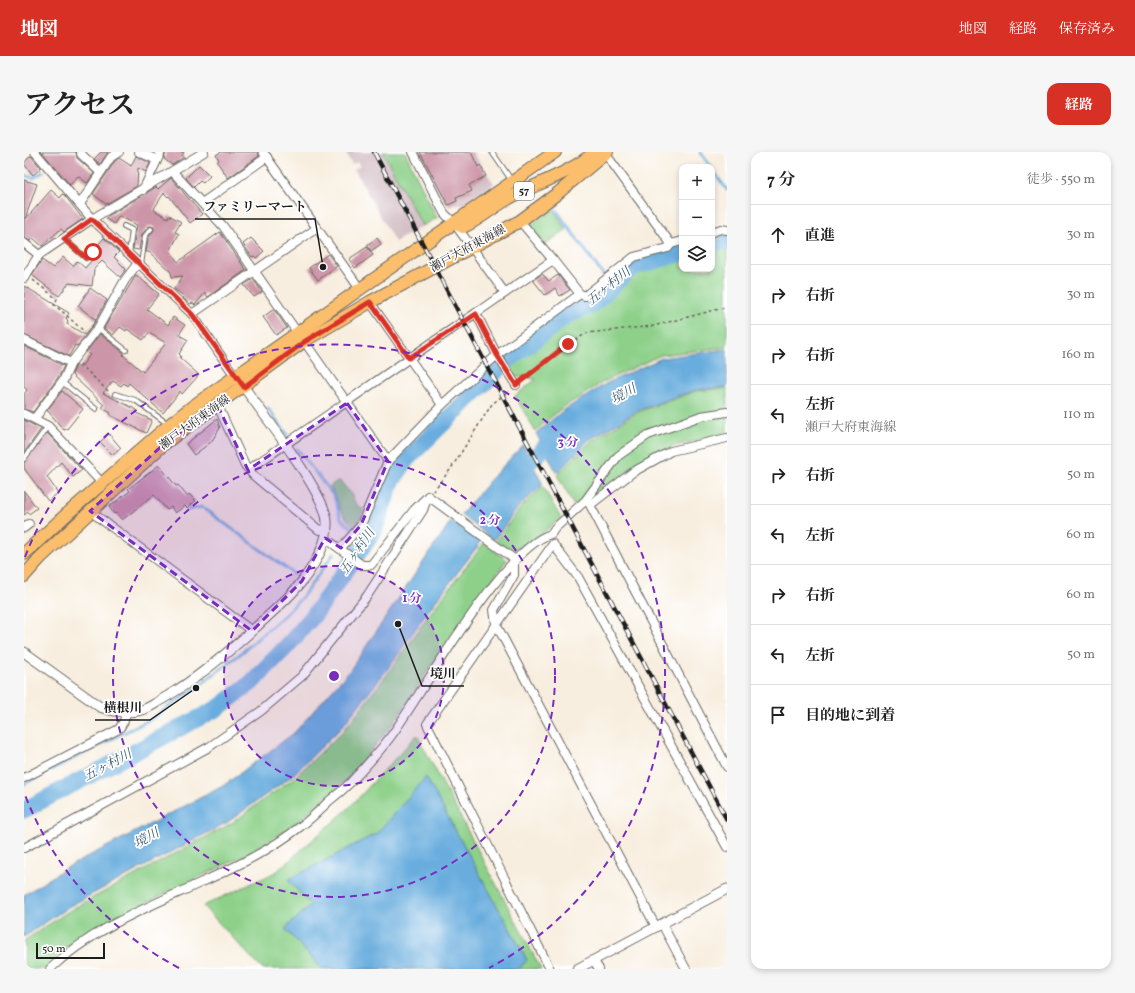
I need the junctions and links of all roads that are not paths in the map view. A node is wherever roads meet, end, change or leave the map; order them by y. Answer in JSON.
{"nodes":[{"id":1,"x":35,"y":152,"type":"edge"},
{"id":2,"x":81,"y":152,"type":"edge"},
{"id":3,"x":118,"y":152,"type":"edge"},
{"id":4,"x":139,"y":152,"type":"edge"},
{"id":5,"x":161,"y":152,"type":"edge"},
{"id":6,"x":204,"y":152,"type":"edge"},
{"id":7,"x":413,"y":152,"type":"edge"},
{"id":8,"x":492,"y":152,"type":"edge"},
{"id":9,"x":555,"y":152,"type":"edge"},
{"id":10,"x":602,"y":152,"type":"edge"},
{"id":11,"x":265,"y":155,"type":"edge"},
{"id":12,"x":157,"y":160,"type":"junction"},
{"id":13,"x":100,"y":172,"type":"junction"},
{"id":14,"x":173,"y":172,"type":"junction"},
{"id":15,"x":512,"y":182,"type":"junction"},
{"id":16,"x":143,"y":190,"type":"junction"},
{"id":17,"x":202,"y":203,"type":"junction"},
{"id":18,"x":80,"y":204,"type":"junction"},
{"id":19,"x":92,"y":219,"type":"junction"},
{"id":20,"x":520,"y":221,"type":"junction"},
{"id":21,"x":454,"y":223,"type":"junction"},
{"id":22,"x":124,"y":226,"type":"dead end"},
{"id":23,"x":317,"y":228,"type":"junction"},
{"id":24,"x":151,"y":229,"type":"dead end"},
{"id":25,"x":727,"y":230,"type":"edge"},
{"id":26,"x":715,"y":231,"type":"edge"},
{"id":27,"x":64,"y":239,"type":"junction"},
{"id":28,"x":679,"y":242,"type":"edge"},
{"id":29,"x":24,"y":243,"type":"edge"},
{"id":30,"x":671,"y":244,"type":"junction"},
{"id":31,"x":472,"y":248,"type":"junction"},
{"id":32,"x":93,"y":252,"type":"dead end"},
{"id":33,"x":39,"y":255,"type":"junction"},
{"id":34,"x":129,"y":255,"type":"junction"},
{"id":35,"x":553,"y":260,"type":"junction"},
{"id":36,"x":139,"y":264,"type":"junction"},
{"id":37,"x":254,"y":271,"type":"junction"},
{"id":38,"x":25,"y":276,"type":"edge"},
{"id":39,"x":360,"y":288,"type":"junction"},
{"id":40,"x":505,"y":293,"type":"junction"},
{"id":41,"x":580,"y":294,"type":"junction"},
{"id":42,"x":370,"y":302,"type":"junction"},
{"id":43,"x":192,"y":314,"type":"junction"},
{"id":44,"x":476,"y":314,"type":"junction"},
{"id":45,"x":98,"y":328,"type":"junction"},
{"id":46,"x":300,"y":337,"type":"junction"},
{"id":47,"x":24,"y":340,"type":"edge"},
{"id":48,"x":126,"y":350,"type":"dead end"},
{"id":49,"x":497,"y":356,"type":"junction"},
{"id":50,"x":409,"y":358,"type":"junction"},
{"id":51,"x":73,"y":361,"type":"junction"},
{"id":52,"x":235,"y":376,"type":"junction"},
{"id":53,"x":62,"y":382,"type":"junction"},
{"id":54,"x":516,"y":385,"type":"road end"},
{"id":55,"x":244,"y":387,"type":"junction"},
{"id":56,"x":115,"y":394,"type":"road end"},
{"id":57,"x":347,"y":403,"type":"junction"},
{"id":58,"x":442,"y":405,"type":"junction"},
{"id":59,"x":218,"y":406,"type":"junction"},
{"id":60,"x":96,"y":409,"type":"dead end"},
{"id":61,"x":727,"y":412,"type":"edge"},
{"id":62,"x":24,"y":414,"type":"edge"},
{"id":63,"x":35,"y":418,"type":"junction"},
{"id":64,"x":169,"y":425,"type":"junction"},
{"id":65,"x":48,"y":426,"type":"junction"},
{"id":66,"x":727,"y":438,"type":"edge"},
{"id":67,"x":285,"y":445,"type":"junction"},
{"id":68,"x":24,"y":459,"type":"edge"},
{"id":69,"x":388,"y":461,"type":"junction"},
{"id":70,"x":249,"y":469,"type":"junction"},
{"id":71,"x":102,"y":484,"type":"junction"},
{"id":72,"x":428,"y":496,"type":"junction"},
{"id":73,"x":588,"y":503,"type":"junction"},
{"id":74,"x":90,"y":511,"type":"junction"},
{"id":75,"x":326,"y":533,"type":"junction"},
{"id":76,"x":551,"y":534,"type":"junction"},
{"id":77,"x":553,"y":544,"type":"junction"},
{"id":78,"x":343,"y":549,"type":"junction"},
{"id":79,"x":24,"y":554,"type":"edge"},
{"id":80,"x":514,"y":560,"type":"junction"},
{"id":81,"x":24,"y":576,"type":"edge"},
{"id":82,"x":496,"y":624,"type":"junction"},
{"id":83,"x":252,"y":631,"type":"junction"},
{"id":84,"x":24,"y":652,"type":"edge"},
{"id":85,"x":126,"y":712,"type":"junction"},
{"id":86,"x":727,"y":767,"type":"edge"},
{"id":87,"x":24,"y":778,"type":"edge"},
{"id":88,"x":727,"y":847,"type":"edge"},
{"id":89,"x":24,"y":848,"type":"edge"},
{"id":90,"x":727,"y":889,"type":"edge"},
{"id":91,"x":659,"y":925,"type":"junction"},
{"id":92,"x":596,"y":965,"type":"edge"},
{"id":93,"x":50,"y":969,"type":"edge"},
{"id":94,"x":550,"y":969,"type":"edge"},
{"id":95,"x":577,"y":969,"type":"edge"},
{"id":96,"x":686,"y":969,"type":"edge"}],
"edges":[{"from":1,"to":18,"type":"street"},
{"from":2,"to":13,"type":"street"},
{"from":3,"to":13,"type":"street"},
{"from":4,"to":12,"type":"street"},
{"from":5,"to":12,"type":"street"},
{"from":6,"to":14,"type":"street"},
{"from":7,"to":21,"type":"street"},
{"from":8,"to":15,"type":"lane"},
{"from":9,"to":15,"type":"main road","name":"瀬戸大府東海線","number":"57"},
{"from":10,"to":20,"type":"main road","name":"瀬戸大府東海線","number":"57"},
{"from":10,"to":21,"type":"main road","number":"57"},
{"from":10,"to":30,"type":"street"},
{"from":11,"to":17,"type":"street"},
{"from":11,"to":23,"type":"street"},
{"from":12,"to":16,"type":"street"},
{"from":13,"to":18,"type":"street"},
{"from":14,"to":16,"type":"street"},
{"from":14,"to":17,"type":"street"},
{"from":15,"to":21,"type":"main road","name":"瀬戸大府東海線","number":"57"},
{"from":16,"to":19,"type":"street"},
{"from":17,"to":37,"type":"street"},
{"from":18,"to":19,"type":"street"},
{"from":19,"to":27,"type":"street"},
{"from":19,"to":34,"type":"street"},
{"from":20,"to":31,"type":"main road","name":"瀬戸大府東海線","number":"57"},
{"from":20,"to":35,"type":"street"},
{"from":21,"to":31,"type":"street"},
{"from":21,"to":39,"type":"main road","name":"瀬戸大府東海線","number":"57"},
{"from":22,"to":34,"type":"lane"},
{"from":23,"to":37,"type":"street"},
{"from":23,"to":39,"type":"street"},
{"from":24,"to":36,"type":"lane"},
{"from":25,"to":26,"type":"street"},
{"from":27,"to":32,"type":"lane"},
{"from":27,"to":33,"type":"street"},
{"from":28,"to":30,"type":"street"},
{"from":29,"to":33,"type":"street"},
{"from":30,"to":41,"type":"street"},
{"from":31,"to":40,"type":"street"},
{"from":31,"to":42,"type":"main road","name":"瀬戸大府東海線","number":"57"},
{"from":33,"to":38,"type":"street"},
{"from":34,"to":36,"type":"street"},
{"from":35,"to":40,"type":"street"},
{"from":35,"to":41,"type":"street"},
{"from":36,"to":43,"type":"street"},
{"from":36,"to":45,"type":"street"},
{"from":37,"to":43,"type":"street"},
{"from":37,"to":46,"type":"street"},
{"from":39,"to":46,"type":"main road","name":"瀬戸大府東海線","number":"57"},
{"from":40,"to":44,"type":"street"},
{"from":41,"to":49,"type":"street"},
{"from":42,"to":46,"type":"main road","name":"瀬戸大府東海線","number":"57"},
{"from":42,"to":50,"type":"street"},
{"from":43,"to":52,"type":"street"},
{"from":44,"to":49,"type":"street"},
{"from":44,"to":50,"type":"street"},
{"from":45,"to":48,"type":"lane"},
{"from":45,"to":51,"type":"street"},
{"from":46,"to":52,"type":"main road","name":"瀬戸大府東海線","number":"57"},
{"from":46,"to":55,"type":"main road","name":"瀬戸大府東海線","number":"57"},
{"from":46,"to":57,"type":"street"},
{"from":47,"to":51,"type":"street"},
{"from":49,"to":54,"type":"street"},
{"from":49,"to":58,"type":"street"},
{"from":50,"to":57,"type":"street"},
{"from":50,"to":58,"type":"street"},
{"from":51,"to":53,"type":"street"},
{"from":52,"to":55,"type":"street"},
{"from":52,"to":64,"type":"main road","name":"瀬戸大府東海線","number":"57"},
{"from":53,"to":60,"type":"lane"},
{"from":53,"to":63,"type":"street"},
{"from":55,"to":59,"type":"main road","name":"瀬戸大府東海線","number":"57"},
{"from":55,"to":67,"type":"street"},
{"from":56,"to":64,"type":"lane"},
{"from":57,"to":67,"type":"street"},
{"from":57,"to":69,"type":"street"},
{"from":58,"to":69,"type":"street"},
{"from":59,"to":70,"type":"street"},
{"from":59,"to":74,"type":"main road","name":"瀬戸大府東海線","number":"57"},
{"from":61,"to":73,"type":"street"},
{"from":62,"to":63,"type":"street"},
{"from":63,"to":65,"type":"street"},
{"from":64,"to":71,"type":"main road","name":"瀬戸大府東海線","number":"57"},
{"from":65,"to":68,"type":"lane"},
{"from":65,"to":71,"type":"street"},
{"from":66,"to":73,"type":"street"},
{"from":67,"to":70,"type":"street"},
{"from":67,"to":75,"type":"street"},
{"from":69,"to":78,"type":"street"},
{"from":70,"to":75,"type":"street"},
{"from":71,"to":79,"type":"main road","name":"瀬戸大府東海線","number":"57"},
{"from":72,"to":78,"type":"street"},
{"from":72,"to":80,"type":"street"},
{"from":72,"to":89,"type":"street"},
{"from":73,"to":76,"type":"street"},
{"from":73,"to":86,"type":"street"},
{"from":74,"to":81,"type":"main road","name":"瀬戸大府東海線","number":"57"},
{"from":74,"to":83,"type":"street"},
{"from":75,"to":78,"type":"street"},
{"from":75,"to":83,"type":"street"},
{"from":76,"to":77,"type":"street"},
{"from":76,"to":80,"type":"street"},
{"from":77,"to":82,"type":"street"},
{"from":77,"to":88,"type":"street"},
{"from":80,"to":82,"type":"street"},
{"from":80,"to":93,"type":"street"},
{"from":82,"to":91,"type":"street"},
{"from":82,"to":94,"type":"street"},
{"from":83,"to":85,"type":"street"},
{"from":84,"to":85,"type":"street"},
{"from":85,"to":87,"type":"street"},
{"from":90,"to":91,"type":"street"},
{"from":91,"to":92,"type":"street"},
{"from":91,"to":96,"type":"street"},
{"from":92,"to":95,"type":"street"}]}
